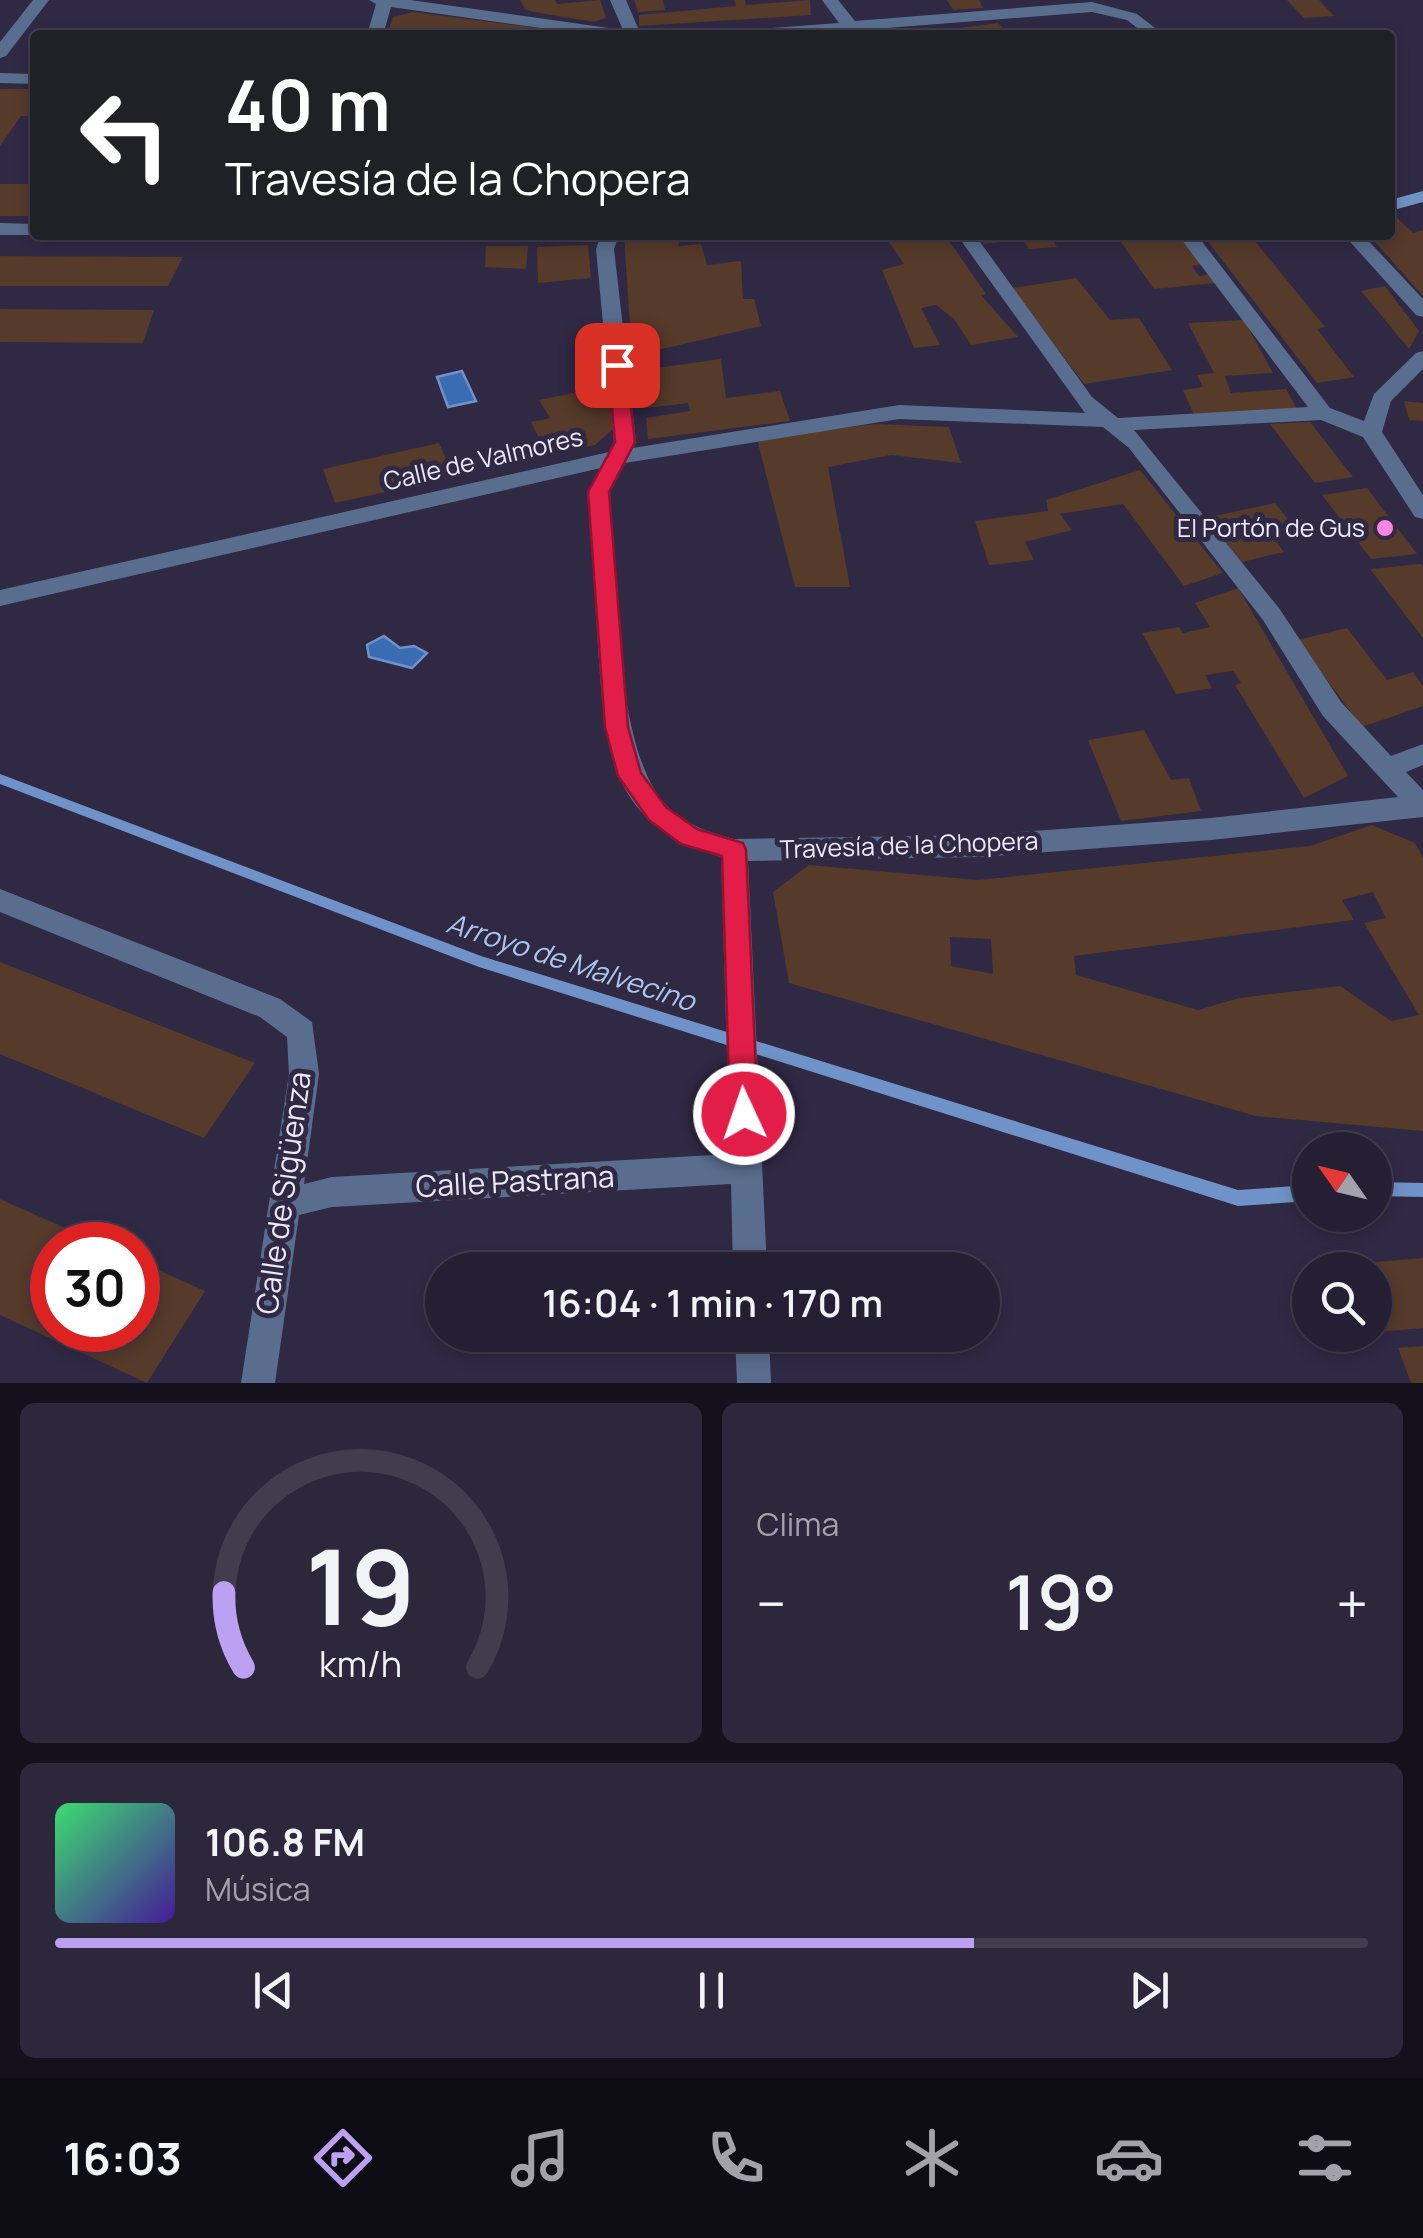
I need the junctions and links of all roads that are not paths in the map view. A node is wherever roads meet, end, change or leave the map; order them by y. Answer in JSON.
{"nodes":[{"id":1,"x":41,"y":0,"type":"edge"},
{"id":2,"x":377,"y":0,"type":"edge"},
{"id":3,"x":618,"y":0,"type":"edge"},
{"id":4,"x":830,"y":0,"type":"edge"},
{"id":5,"x":385,"y":1,"type":"edge"},
{"id":6,"x":424,"y":3,"type":"edge"},
{"id":7,"x":1005,"y":6,"type":"edge"},
{"id":8,"x":507,"y":8,"type":"edge"},
{"id":9,"x":1131,"y":8,"type":"edge"},
{"id":10,"x":376,"y":30,"type":"edge"},
{"id":11,"x":602,"y":30,"type":"edge"},
{"id":12,"x":631,"y":30,"type":"edge"},
{"id":13,"x":854,"y":30,"type":"edge"},
{"id":14,"x":861,"y":30,"type":"edge"},
{"id":15,"x":1024,"y":30,"type":"edge"},
{"id":16,"x":1151,"y":30,"type":"edge"},
{"id":17,"x":0,"y":53,"type":"edge"},
{"id":18,"x":0,"y":78,"type":"edge"},
{"id":19,"x":30,"y":79,"type":"edge"},
{"id":20,"x":1423,"y":196,"type":"edge"},
{"id":21,"x":1395,"y":204,"type":"edge"},
{"id":22,"x":0,"y":229,"type":"edge"},
{"id":23,"x":30,"y":230,"type":"edge"},
{"id":24,"x":608,"y":240,"type":"edge"},
{"id":25,"x":969,"y":240,"type":"edge"},
{"id":26,"x":1190,"y":240,"type":"edge"},
{"id":27,"x":1358,"y":240,"type":"edge"},
{"id":28,"x":1423,"y":311,"type":"edge"},
{"id":29,"x":1423,"y":357,"type":"edge"},
{"id":30,"x":1323,"y":413,"type":"junction"},
{"id":31,"x":1111,"y":422,"type":"junction"},
{"id":32,"x":1371,"y":432,"type":"junction"},
{"id":33,"x":618,"y":457,"type":"junction"},
{"id":34,"x":1423,"y":512,"type":"edge"},
{"id":35,"x":0,"y":598,"type":"edge"},
{"id":36,"x":1423,"y":754,"type":"edge"},
{"id":37,"x":1386,"y":768,"type":"junction"},
{"id":38,"x":1422,"y":806,"type":"edge"},
{"id":39,"x":734,"y":850,"type":"junction"},
{"id":40,"x":0,"y":900,"type":"edge"},
{"id":41,"x":746,"y":1168,"type":"junction"},
{"id":42,"x":286,"y":1204,"type":"junction"},
{"id":43,"x":749,"y":1252,"type":"edge"},
{"id":44,"x":753,"y":1352,"type":"edge"},
{"id":45,"x":258,"y":1383,"type":"edge"},
{"id":46,"x":754,"y":1383,"type":"edge"}],
"edges":[{"from":1,"to":17,"type":"street"},
{"from":2,"to":5,"type":"street"},
{"from":3,"to":12,"type":"street"},
{"from":4,"to":13,"type":"street"},
{"from":5,"to":6,"type":"street"},
{"from":5,"to":10,"type":"street"},
{"from":6,"to":8,"type":"street"},
{"from":7,"to":9,"type":"street"},
{"from":7,"to":14,"type":"street"},
{"from":7,"to":15,"type":"street"},
{"from":8,"to":11,"type":"street"},
{"from":9,"to":16,"type":"street"},
{"from":18,"to":19,"type":"street"},
{"from":20,"to":21,"type":"street"},
{"from":22,"to":23,"type":"street"},
{"from":24,"to":33,"type":"street","name":"Travesía de la Chopera"},
{"from":25,"to":31,"type":"street"},
{"from":26,"to":30,"type":"street"},
{"from":27,"to":28,"type":"street"},
{"from":29,"to":32,"type":"street"},
{"from":30,"to":31,"type":"street","name":"Calle de Valmores"},
{"from":30,"to":32,"type":"street"},
{"from":31,"to":33,"type":"street","name":"Calle de Valmores"},
{"from":31,"to":37,"type":"street"},
{"from":32,"to":34,"type":"street"},
{"from":33,"to":35,"type":"street","name":"Calle de Valmores"},
{"from":33,"to":39,"type":"street","name":"Travesía de la Chopera"},
{"from":36,"to":37,"type":"street"},
{"from":37,"to":38,"type":"street"},
{"from":38,"to":39,"type":"street","name":"Travesía de la Chopera"},
{"from":39,"to":41,"type":"street"},
{"from":40,"to":42,"type":"street","name":"Calle de Sigüenza"},
{"from":41,"to":42,"type":"street","name":"Calle Pastrana"},
{"from":41,"to":43,"type":"street"},
{"from":42,"to":45,"type":"street","name":"Calle de Sigüenza"},
{"from":44,"to":46,"type":"street"}]}
